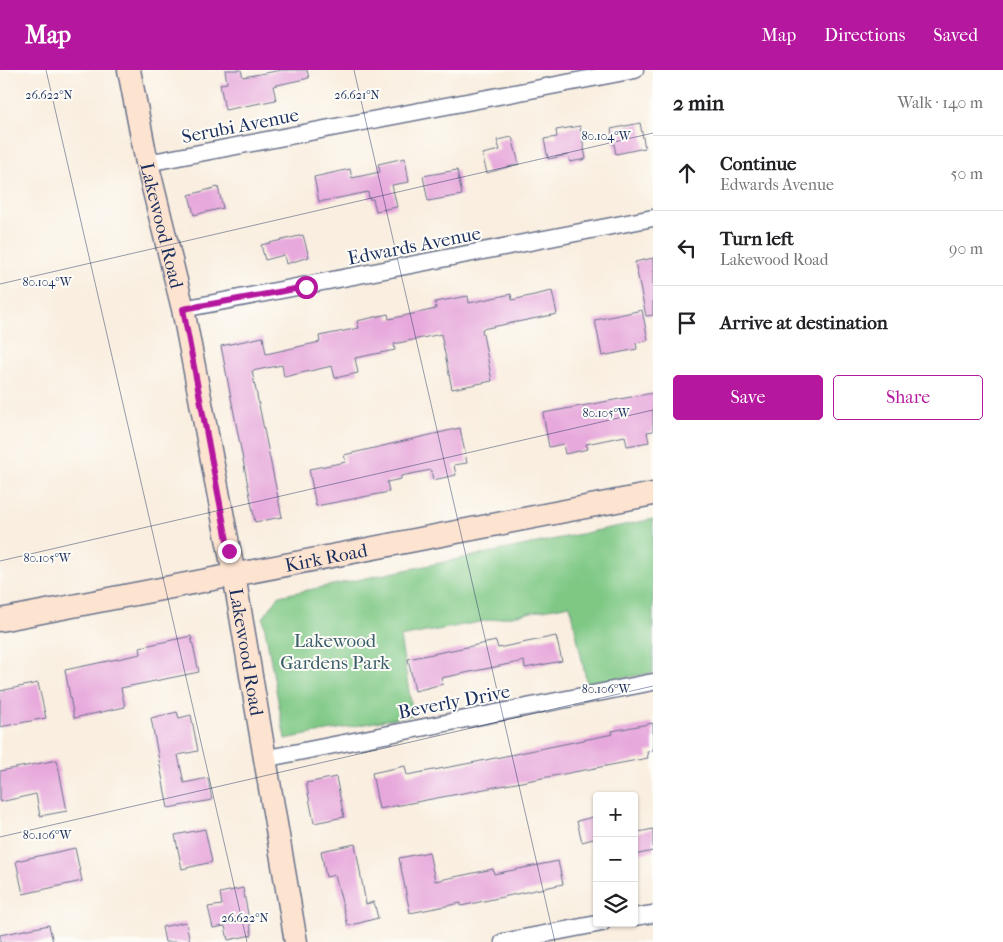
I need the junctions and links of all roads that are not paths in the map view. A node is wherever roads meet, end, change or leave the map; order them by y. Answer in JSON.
{"nodes":[{"id":1,"x":130,"y":70,"type":"edge"},
{"id":2,"x":635,"y":70,"type":"edge"},
{"id":3,"x":147,"y":163,"type":"junction"},
{"id":4,"x":653,"y":218,"type":"edge"},
{"id":5,"x":183,"y":309,"type":"junction"},
{"id":6,"x":653,"y":494,"type":"edge"},
{"id":7,"x":234,"y":575,"type":"junction"},
{"id":8,"x":0,"y":620,"type":"edge"},
{"id":9,"x":653,"y":682,"type":"edge"},
{"id":10,"x":263,"y":759,"type":"junction"},
{"id":11,"x":653,"y":914,"type":"edge"},
{"id":12,"x":638,"y":916,"type":"edge"},
{"id":13,"x":593,"y":925,"type":"edge"},
{"id":14,"x":296,"y":942,"type":"edge"},
{"id":15,"x":503,"y":942,"type":"edge"}],
"edges":[{"from":1,"to":3,"type":"street","name":"Lakewood Road"},
{"from":2,"to":3,"type":"street","name":"Serubi Avenue"},
{"from":3,"to":5,"type":"street","name":"Lakewood Road"},
{"from":4,"to":5,"type":"street","name":"Edwards Avenue"},
{"from":5,"to":7,"type":"street","name":"Lakewood Road"},
{"from":6,"to":7,"type":"street","name":"Kirk Road"},
{"from":7,"to":8,"type":"street","name":"Kirk Road"},
{"from":7,"to":10,"type":"street","name":"Lakewood Road"},
{"from":9,"to":10,"type":"street","name":"Beverly Drive"},
{"from":10,"to":14,"type":"street","name":"Lakewood Road"},
{"from":11,"to":12,"type":"street"},
{"from":13,"to":15,"type":"street"}]}
